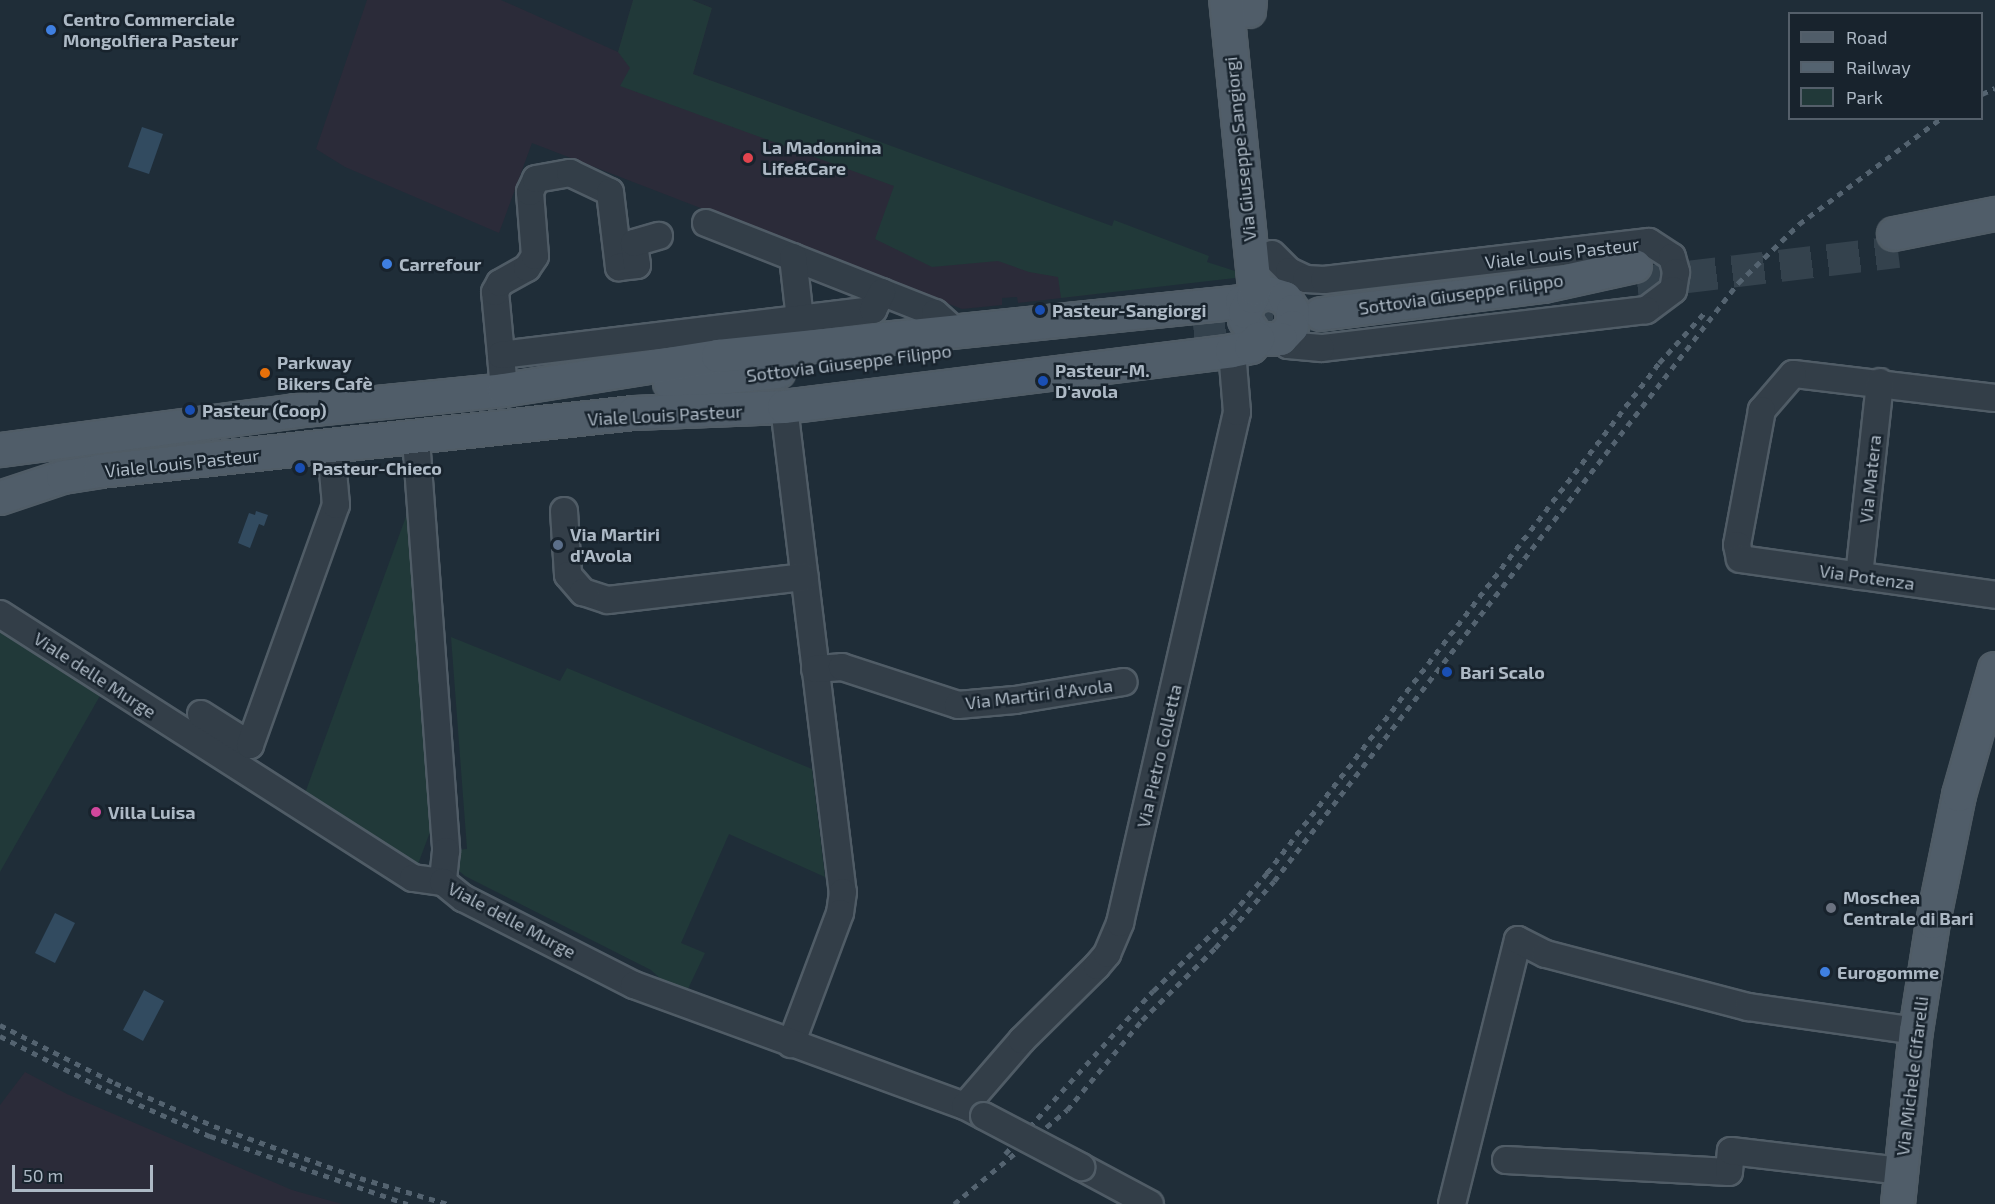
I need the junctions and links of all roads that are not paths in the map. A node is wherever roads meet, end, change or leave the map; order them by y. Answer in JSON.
{"nodes":[{"id":1,"x":1243,"y":3,"type":"edge"},
{"id":2,"x":1995,"y":214,"type":"edge"},
{"id":3,"x":706,"y":223,"type":"dead end"},
{"id":4,"x":1995,"y":233,"type":"edge"},
{"id":5,"x":659,"y":236,"type":"dead end"},
{"id":6,"x":1272,"y":254,"type":"junction"},
{"id":7,"x":793,"y":257,"type":"junction"},
{"id":8,"x":1598,"y":271,"type":"junction"},
{"id":9,"x":882,"y":292,"type":"junction"},
{"id":10,"x":1272,"y":296,"type":"junction"},
{"id":11,"x":800,"y":319,"type":"junction"},
{"id":12,"x":956,"y":332,"type":"junction"},
{"id":13,"x":1257,"y":343,"type":"junction"},
{"id":14,"x":501,"y":355,"type":"junction"},
{"id":15,"x":1880,"y":382,"type":"junction"},
{"id":16,"x":504,"y":390,"type":"junction"},
{"id":17,"x":1995,"y":398,"type":"edge"},
{"id":18,"x":784,"y":407,"type":"junction"},
{"id":19,"x":634,"y":413,"type":"junction"},
{"id":20,"x":416,"y":439,"type":"junction"},
{"id":21,"x":331,"y":448,"type":"junction"},
{"id":22,"x":0,"y":450,"type":"edge"},
{"id":23,"x":0,"y":498,"type":"edge"},
{"id":24,"x":564,"y":511,"type":"dead end"},
{"id":25,"x":1859,"y":576,"type":"junction"},
{"id":26,"x":805,"y":577,"type":"junction"},
{"id":27,"x":1995,"y":595,"type":"edge"},
{"id":28,"x":0,"y":614,"type":"edge"},
{"id":29,"x":815,"y":669,"type":"junction"},
{"id":30,"x":1995,"y":669,"type":"edge"},
{"id":31,"x":1124,"y":682,"type":"dead end"},
{"id":32,"x":201,"y":714,"type":"dead end"},
{"id":33,"x":443,"y":882,"type":"junction"},
{"id":34,"x":1916,"y":1031,"type":"junction"},
{"id":35,"x":791,"y":1044,"type":"junction"},
{"id":36,"x":974,"y":1111,"type":"junction"},
{"id":37,"x":1506,"y":1160,"type":"dead end"},
{"id":38,"x":1900,"y":1171,"type":"junction"},
{"id":39,"x":1150,"y":1204,"type":"edge"},
{"id":40,"x":1452,"y":1204,"type":"edge"},
{"id":41,"x":1898,"y":1204,"type":"edge"}],
"edges":[{"from":1,"to":6,"type":"main road","name":"Via Giuseppe Sangiorgi"},
{"from":1,"to":10,"type":"main road","name":"Via Giuseppe Sangiorgi"},
{"from":2,"to":4,"type":"main road"},
{"from":3,"to":7,"type":"street"},
{"from":5,"to":14,"type":"street"},
{"from":6,"to":10,"type":"main road","name":"Via Giuseppe Sangiorgi"},
{"from":6,"to":13,"type":"street","name":"Viale Louis Pasteur"},
{"from":7,"to":9,"type":"street"},
{"from":7,"to":11,"type":"street"},
{"from":8,"to":8,"type":"main road","name":"Sottovia Giuseppe Filippo"},
{"from":8,"to":10,"type":"main road","name":"Viale Louis Pasteur"},
{"from":9,"to":11,"type":"street"},
{"from":9,"to":12,"type":"street"},
{"from":10,"to":12,"type":"main road","name":"Viale Louis Pasteur"},
{"from":10,"to":13,"type":"main road"},
{"from":10,"to":13,"type":"main road"},
{"from":11,"to":14,"type":"street"},
{"from":12,"to":16,"type":"main road","name":"Viale Louis Pasteur"},
{"from":13,"to":18,"type":"main road","name":"Viale Louis Pasteur"},
{"from":13,"to":36,"type":"street","name":"Via Pietro Colletta"},
{"from":14,"to":16,"type":"street"},
{"from":15,"to":17,"type":"street"},
{"from":15,"to":25,"type":"street","name":"Via Matera"},
{"from":15,"to":25,"type":"street","name":"Via Potenza"},
{"from":16,"to":19,"type":"main road","name":"Sottovia Giuseppe Filippo"},
{"from":16,"to":22,"type":"main road","name":"Viale Louis Pasteur"},
{"from":18,"to":19,"type":"main road","name":"Viale Louis Pasteur"},
{"from":18,"to":26,"type":"street"},
{"from":19,"to":20,"type":"main road","name":"Viale Louis Pasteur"},
{"from":20,"to":21,"type":"main road","name":"Viale Louis Pasteur"},
{"from":20,"to":33,"type":"street"},
{"from":21,"to":23,"type":"main road","name":"Viale Louis Pasteur"},
{"from":21,"to":32,"type":"street"},
{"from":24,"to":26,"type":"street"},
{"from":25,"to":27,"type":"street","name":"Via Potenza"},
{"from":26,"to":29,"type":"street"},
{"from":28,"to":33,"type":"street","name":"Viale delle Murge"},
{"from":29,"to":31,"type":"street","name":"Via Martiri d'Avola"},
{"from":29,"to":35,"type":"street"},
{"from":30,"to":34,"type":"main road","name":"Via Michele Cifarelli"},
{"from":33,"to":35,"type":"street","name":"Viale delle Murge"},
{"from":34,"to":38,"type":"main road","name":"Via Michele Cifarelli"},
{"from":34,"to":40,"type":"street"},
{"from":35,"to":36,"type":"street","name":"Viale delle Murge"},
{"from":36,"to":39,"type":"street","name":"Viale delle Murge","bridge":true},
{"from":37,"to":38,"type":"street"},
{"from":38,"to":41,"type":"main road","name":"Via Michele Cifarelli"}]}
